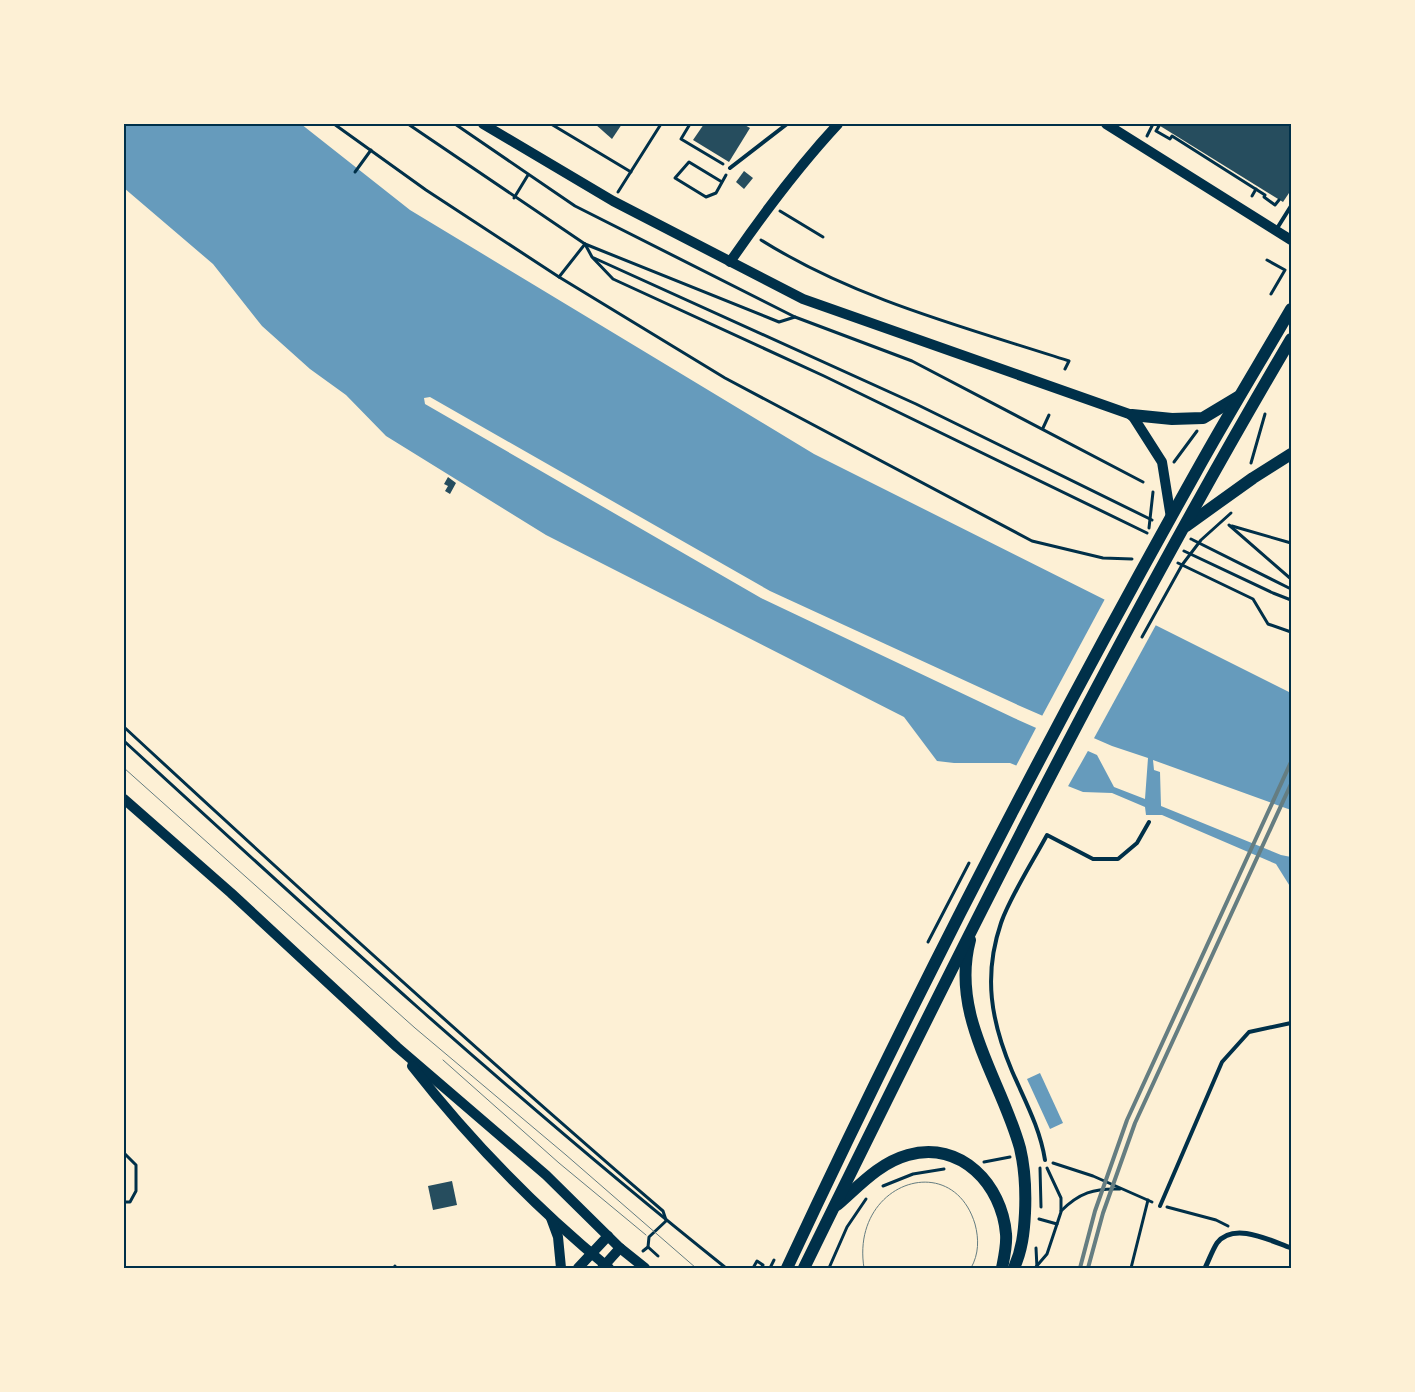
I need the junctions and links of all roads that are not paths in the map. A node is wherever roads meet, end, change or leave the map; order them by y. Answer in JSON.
{"nodes":[{"id":1,"x":483,"y":124,"type":"edge"},
{"id":2,"x":787,"y":124,"type":"edge"},
{"id":3,"x":838,"y":124,"type":"edge"},
{"id":4,"x":1106,"y":124,"type":"edge"},
{"id":5,"x":730,"y":168,"type":"road end"},
{"id":6,"x":1291,"y":206,"type":"edge"},
{"id":7,"x":1276,"y":230,"type":"junction"},
{"id":8,"x":1291,"y":240,"type":"edge"},
{"id":9,"x":730,"y":262,"type":"junction"},
{"id":10,"x":1291,"y":309,"type":"edge"},
{"id":11,"x":1291,"y":339,"type":"edge"},
{"id":12,"x":1240,"y":396,"type":"junction"},
{"id":13,"x":1132,"y":415,"type":"junction"},
{"id":14,"x":1291,"y":454,"type":"edge"},
{"id":15,"x":1166,"y":521,"type":"junction"},
{"id":16,"x":1184,"y":533,"type":"junction"},
{"id":17,"x":124,"y":799,"type":"edge"},
{"id":18,"x":1149,"y":822,"type":"dead end"},
{"id":19,"x":977,"y":918,"type":"junction"},
{"id":20,"x":1291,"y":1023,"type":"edge"},
{"id":21,"x":397,"y":1047,"type":"junction"},
{"id":22,"x":1045,"y":1160,"type":"road end"},
{"id":23,"x":1160,"y":1206,"type":"road end"},
{"id":24,"x":834,"y":1208,"type":"junction"},
{"id":25,"x":550,"y":1215,"type":"junction"},
{"id":26,"x":608,"y":1236,"type":"junction"},
{"id":27,"x":620,"y":1248,"type":"junction"},
{"id":28,"x":1291,"y":1248,"type":"edge"},
{"id":29,"x":592,"y":1254,"type":"junction"},
{"id":30,"x":605,"y":1267,"type":"edge"},
{"id":31,"x":561,"y":1268,"type":"edge"},
{"id":32,"x":578,"y":1268,"type":"edge"},
{"id":33,"x":644,"y":1268,"type":"edge"},
{"id":34,"x":787,"y":1268,"type":"edge"},
{"id":35,"x":804,"y":1268,"type":"edge"},
{"id":36,"x":1002,"y":1268,"type":"edge"},
{"id":37,"x":1014,"y":1268,"type":"edge"},
{"id":38,"x":1205,"y":1268,"type":"edge"}],
"edges":[{"from":1,"to":9,"type":"main road"},
{"from":2,"to":5,"type":"lane"},
{"from":3,"to":9,"type":"main road"},
{"from":4,"to":7,"type":"main road"},
{"from":6,"to":7,"type":"lane"},
{"from":7,"to":8,"type":"main road"},
{"from":9,"to":13,"type":"main road"},
{"from":10,"to":12,"type":"main road"},
{"from":11,"to":16,"type":"main road"},
{"from":12,"to":13,"type":"main road"},
{"from":12,"to":15,"type":"main road"},
{"from":13,"to":15,"type":"main road"},
{"from":14,"to":16,"type":"main road"},
{"from":15,"to":34,"type":"main road"},
{"from":16,"to":19,"type":"main road"},
{"from":17,"to":21,"type":"main road"},
{"from":18,"to":22,"type":"lane"},
{"from":19,"to":24,"type":"main road"},
{"from":19,"to":37,"type":"main road"},
{"from":20,"to":23,"type":"lane"},
{"from":21,"to":25,"type":"main road"},
{"from":21,"to":26,"type":"main road"},
{"from":24,"to":35,"type":"main road"},
{"from":24,"to":36,"type":"main road"},
{"from":25,"to":29,"type":"main road"},
{"from":25,"to":31,"type":"main road"},
{"from":26,"to":27,"type":"main road"},
{"from":26,"to":29,"type":"main road"},
{"from":27,"to":30,"type":"main road"},
{"from":27,"to":33,"type":"main road"},
{"from":28,"to":38,"type":"street"},
{"from":29,"to":30,"type":"main road"},
{"from":29,"to":32,"type":"main road"}]}
